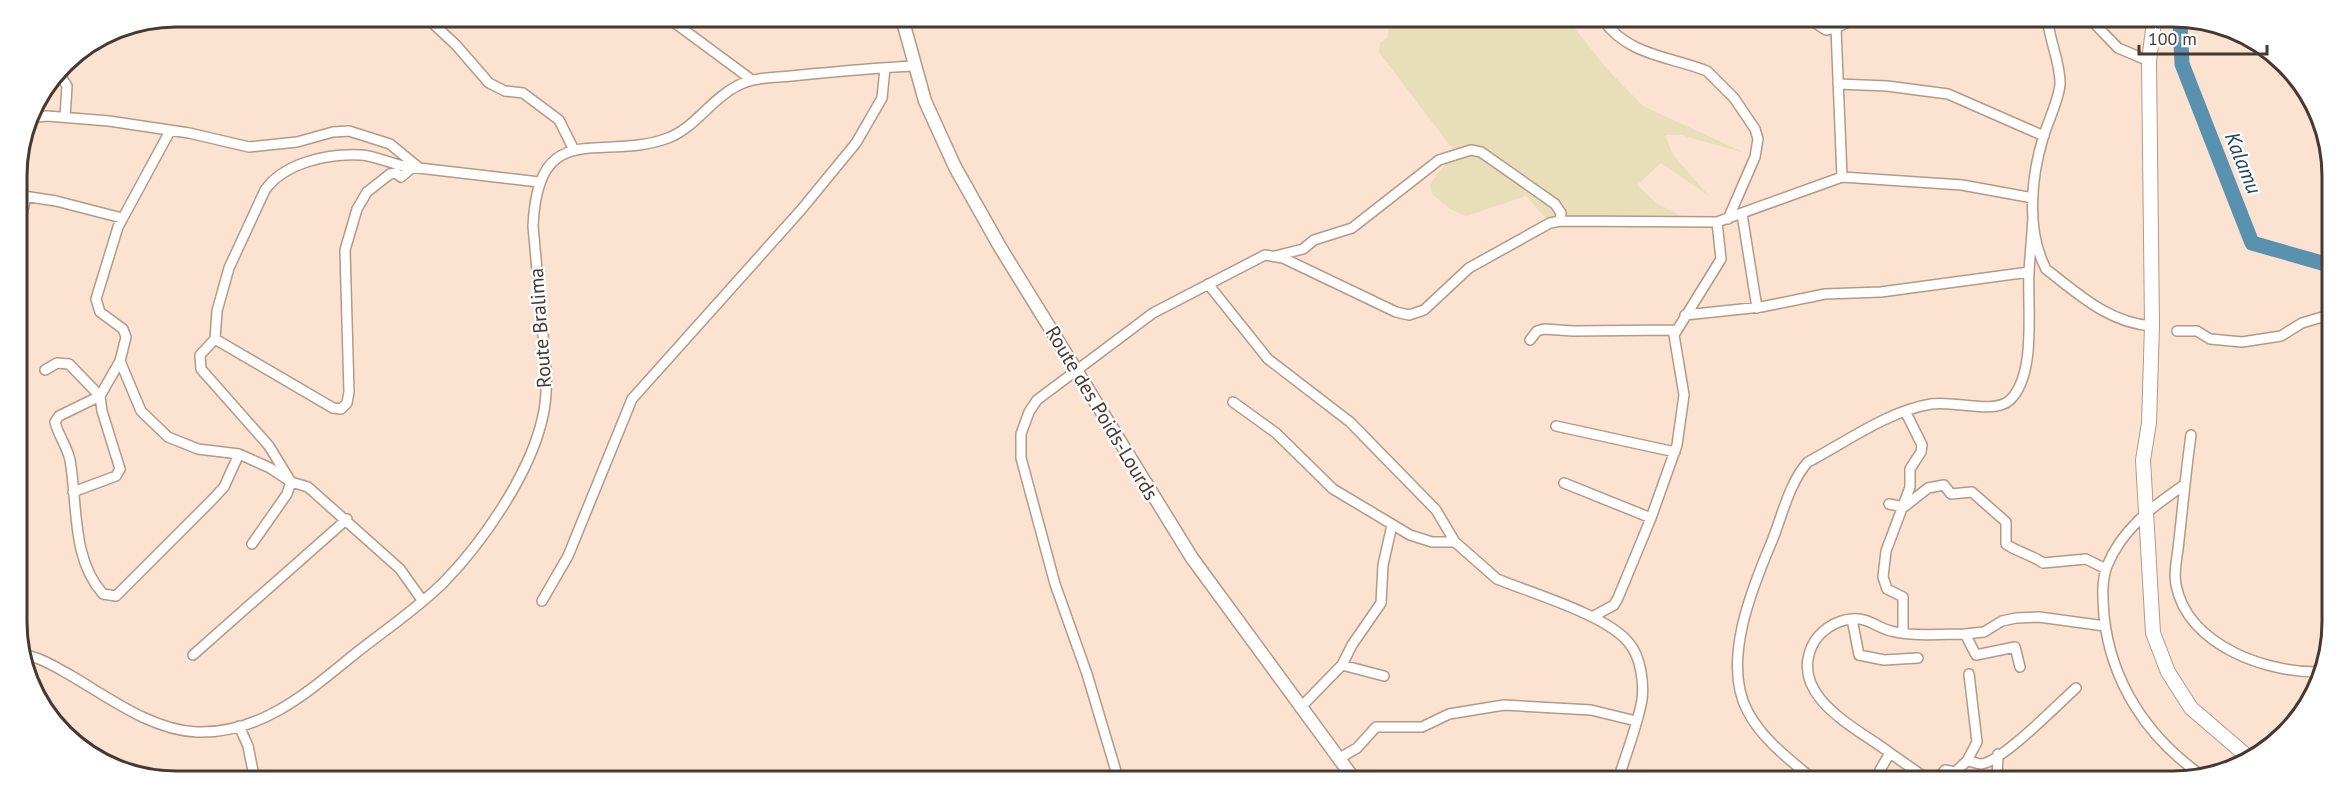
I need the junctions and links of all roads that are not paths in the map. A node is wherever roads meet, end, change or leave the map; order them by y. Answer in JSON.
{"nodes":[{"id":1,"x":437,"y":27,"type":"edge"},
{"id":2,"x":680,"y":27,"type":"edge"},
{"id":3,"x":904,"y":27,"type":"edge"},
{"id":4,"x":1608,"y":27,"type":"edge"},
{"id":5,"x":1821,"y":27,"type":"edge"},
{"id":6,"x":2049,"y":27,"type":"edge"},
{"id":7,"x":2098,"y":27,"type":"edge"},
{"id":8,"x":2153,"y":27,"type":"edge"},
{"id":9,"x":1836,"y":28,"type":"joint"},
{"id":10,"x":2149,"y":61,"type":"junction"},
{"id":11,"x":914,"y":66,"type":"junction"},
{"id":12,"x":885,"y":68,"type":"junction"},
{"id":13,"x":63,"y":80,"type":"edge"},
{"id":14,"x":752,"y":80,"type":"junction"},
{"id":15,"x":1838,"y":84,"type":"junction"},
{"id":16,"x":65,"y":117,"type":"junction"},
{"id":17,"x":39,"y":118,"type":"edge"},
{"id":18,"x":170,"y":131,"type":"junction"},
{"id":19,"x":2044,"y":136,"type":"junction"},
{"id":20,"x":574,"y":150,"type":"junction"},
{"id":21,"x":416,"y":167,"type":"junction"},
{"id":22,"x":1842,"y":177,"type":"junction"},
{"id":23,"x":539,"y":182,"type":"junction"},
{"id":24,"x":27,"y":197,"type":"edge"},
{"id":25,"x":2033,"y":198,"type":"junction"},
{"id":26,"x":1742,"y":214,"type":"junction"},
{"id":27,"x":122,"y":218,"type":"junction"},
{"id":28,"x":2033,"y":218,"type":"junction"},
{"id":29,"x":1728,"y":219,"type":"junction"},
{"id":30,"x":1560,"y":221,"type":"junction"},
{"id":31,"x":1717,"y":222,"type":"junction"},
{"id":32,"x":1275,"y":256,"type":"junction"},
{"id":33,"x":2029,"y":273,"type":"junction"},
{"id":34,"x":1208,"y":284,"type":"junction"},
{"id":35,"x":1757,"y":308,"type":"junction"},
{"id":36,"x":1685,"y":315,"type":"junction"},
{"id":37,"x":2322,"y":317,"type":"edge"},
{"id":38,"x":2152,"y":326,"type":"junction"},
{"id":39,"x":1675,"y":330,"type":"junction"},
{"id":40,"x":2177,"y":331,"type":"dead end"},
{"id":41,"x":215,"y":339,"type":"junction"},
{"id":42,"x":1530,"y":340,"type":"dead end"},
{"id":43,"x":120,"y":361,"type":"junction"},
{"id":44,"x":45,"y":370,"type":"dead end"},
{"id":45,"x":1076,"y":372,"type":"junction"},
{"id":46,"x":100,"y":396,"type":"junction"},
{"id":47,"x":1233,"y":402,"type":"dead end"},
{"id":48,"x":1905,"y":411,"type":"junction"},
{"id":49,"x":1556,"y":426,"type":"dead end"},
{"id":50,"x":2191,"y":435,"type":"dead end"},
{"id":51,"x":1675,"y":452,"type":"junction"},
{"id":52,"x":240,"y":454,"type":"junction"},
{"id":53,"x":291,"y":482,"type":"junction"},
{"id":54,"x":1564,"y":483,"type":"dead end"},
{"id":55,"x":2184,"y":485,"type":"junction"},
{"id":56,"x":73,"y":492,"type":"junction"},
{"id":57,"x":1889,"y":504,"type":"dead end"},
{"id":58,"x":1904,"y":507,"type":"junction"},
{"id":59,"x":2145,"y":512,"type":"junction"},
{"id":60,"x":1651,"y":518,"type":"junction"},
{"id":61,"x":347,"y":519,"type":"junction"},
{"id":62,"x":1392,"y":525,"type":"junction"},
{"id":63,"x":1455,"y":542,"type":"junction"},
{"id":64,"x":252,"y":544,"type":"dead end"},
{"id":65,"x":2106,"y":569,"type":"junction"},
{"id":66,"x":422,"y":600,"type":"junction"},
{"id":67,"x":542,"y":601,"type":"dead end"},
{"id":68,"x":1592,"y":617,"type":"junction"},
{"id":69,"x":1852,"y":619,"type":"junction"},
{"id":70,"x":2105,"y":626,"type":"junction"},
{"id":71,"x":1903,"y":633,"type":"junction"},
{"id":72,"x":1965,"y":634,"type":"junction"},
{"id":73,"x":193,"y":655,"type":"dead end"},
{"id":74,"x":32,"y":657,"type":"edge"},
{"id":75,"x":1918,"y":658,"type":"dead end"},
{"id":76,"x":1342,"y":665,"type":"junction"},
{"id":77,"x":2020,"y":667,"type":"dead end"},
{"id":78,"x":2313,"y":672,"type":"edge"},
{"id":79,"x":1969,"y":674,"type":"dead end"},
{"id":80,"x":1383,"y":676,"type":"dead end"},
{"id":81,"x":2076,"y":688,"type":"dead end"},
{"id":82,"x":1300,"y":708,"type":"junction"},
{"id":83,"x":1636,"y":722,"type":"junction"},
{"id":84,"x":239,"y":726,"type":"junction"},
{"id":85,"x":1890,"y":753,"type":"junction"},
{"id":86,"x":2244,"y":753,"type":"edge"},
{"id":87,"x":1998,"y":754,"type":"junction"},
{"id":88,"x":1338,"y":759,"type":"junction"},
{"id":89,"x":1967,"y":761,"type":"junction"},
{"id":90,"x":2194,"y":770,"type":"edge"},
{"id":91,"x":253,"y":771,"type":"edge"},
{"id":92,"x":1116,"y":771,"type":"edge"},
{"id":93,"x":1348,"y":771,"type":"edge"},
{"id":94,"x":1621,"y":771,"type":"edge"},
{"id":95,"x":1803,"y":771,"type":"edge"},
{"id":96,"x":1880,"y":771,"type":"edge"},
{"id":97,"x":1916,"y":771,"type":"edge"},
{"id":98,"x":1956,"y":771,"type":"edge"},
{"id":99,"x":1997,"y":771,"type":"edge"}],
"edges":[{"from":1,"to":20,"type":"street"},
{"from":2,"to":14,"type":"street"},
{"from":3,"to":11,"type":"street","name":"Route des Poids-Lourds"},
{"from":4,"to":29,"type":"street"},
{"from":5,"to":9,"type":"street"},
{"from":6,"to":19,"type":"street"},
{"from":7,"to":10,"type":"street"},
{"from":8,"to":10,"type":"main road"},
{"from":9,"to":15,"type":"street"},
{"from":10,"to":38,"type":"main road"},
{"from":11,"to":12,"type":"street"},
{"from":11,"to":45,"type":"street","name":"Route des Poids-Lourds"},
{"from":12,"to":14,"type":"street"},
{"from":12,"to":67,"type":"street"},
{"from":13,"to":16,"type":"street"},
{"from":14,"to":20,"type":"street"},
{"from":15,"to":19,"type":"street"},
{"from":15,"to":22,"type":"street"},
{"from":16,"to":17,"type":"street"},
{"from":16,"to":18,"type":"street"},
{"from":18,"to":21,"type":"street"},
{"from":18,"to":27,"type":"street"},
{"from":19,"to":25,"type":"street"},
{"from":20,"to":23,"type":"street"},
{"from":21,"to":23,"type":"street"},
{"from":21,"to":41,"type":"street"},
{"from":21,"to":41,"type":"street"},
{"from":22,"to":25,"type":"street"},
{"from":22,"to":26,"type":"street"},
{"from":23,"to":66,"type":"street","name":"Route Bralima"},
{"from":24,"to":27,"type":"street"},
{"from":25,"to":28,"type":"street"},
{"from":26,"to":29,"type":"street"},
{"from":26,"to":35,"type":"street"},
{"from":27,"to":43,"type":"street"},
{"from":28,"to":33,"type":"street"},
{"from":28,"to":38,"type":"street"},
{"from":29,"to":31,"type":"street"},
{"from":30,"to":31,"type":"street"},
{"from":30,"to":32,"type":"street"},
{"from":30,"to":32,"type":"street"},
{"from":31,"to":36,"type":"street"},
{"from":32,"to":34,"type":"street"},
{"from":33,"to":35,"type":"street"},
{"from":33,"to":48,"type":"street"},
{"from":34,"to":45,"type":"street"},
{"from":34,"to":63,"type":"street"},
{"from":35,"to":36,"type":"street"},
{"from":36,"to":39,"type":"street"},
{"from":37,"to":40,"type":"street"},
{"from":38,"to":59,"type":"main road"},
{"from":39,"to":42,"type":"street"},
{"from":39,"to":51,"type":"street"},
{"from":41,"to":53,"type":"street"},
{"from":43,"to":46,"type":"street"},
{"from":43,"to":52,"type":"street"},
{"from":44,"to":46,"type":"street"},
{"from":45,"to":82,"type":"street","name":"Route des Poids-Lourds"},
{"from":45,"to":92,"type":"street"},
{"from":46,"to":56,"type":"street"},
{"from":46,"to":56,"type":"street"},
{"from":47,"to":62,"type":"street"},
{"from":48,"to":58,"type":"street"},
{"from":48,"to":95,"type":"street"},
{"from":49,"to":51,"type":"street"},
{"from":50,"to":55,"type":"street"},
{"from":51,"to":60,"type":"street"},
{"from":52,"to":53,"type":"street"},
{"from":52,"to":56,"type":"street"},
{"from":53,"to":61,"type":"street"},
{"from":53,"to":64,"type":"street"},
{"from":54,"to":60,"type":"street"},
{"from":55,"to":59,"type":"street"},
{"from":55,"to":78,"type":"street"},
{"from":57,"to":58,"type":"street"},
{"from":58,"to":65,"type":"street"},
{"from":58,"to":71,"type":"street"},
{"from":59,"to":65,"type":"street"},
{"from":59,"to":86,"type":"main road"},
{"from":60,"to":68,"type":"street"},
{"from":61,"to":66,"type":"street"},
{"from":61,"to":73,"type":"street"},
{"from":62,"to":63,"type":"street"},
{"from":62,"to":76,"type":"street"},
{"from":63,"to":68,"type":"street"},
{"from":65,"to":70,"type":"street"},
{"from":66,"to":84,"type":"street","name":"Route Bralima"},
{"from":68,"to":83,"type":"street"},
{"from":69,"to":71,"type":"street"},
{"from":69,"to":75,"type":"street"},
{"from":69,"to":85,"type":"street"},
{"from":70,"to":72,"type":"street"},
{"from":70,"to":90,"type":"street"},
{"from":71,"to":72,"type":"street"},
{"from":72,"to":77,"type":"street"},
{"from":74,"to":84,"type":"street","name":"Route Bralima"},
{"from":76,"to":80,"type":"street"},
{"from":76,"to":82,"type":"street"},
{"from":79,"to":89,"type":"street"},
{"from":81,"to":87,"type":"street"},
{"from":82,"to":88,"type":"street","name":"Route des Poids-Lourds"},
{"from":83,"to":88,"type":"street"},
{"from":83,"to":94,"type":"street"},
{"from":84,"to":91,"type":"street"},
{"from":85,"to":96,"type":"street"},
{"from":85,"to":97,"type":"street"},
{"from":87,"to":89,"type":"street"},
{"from":87,"to":99,"type":"street"},
{"from":88,"to":93,"type":"street","name":"Route des Poids-Lourds"},
{"from":89,"to":98,"type":"street"}]}
